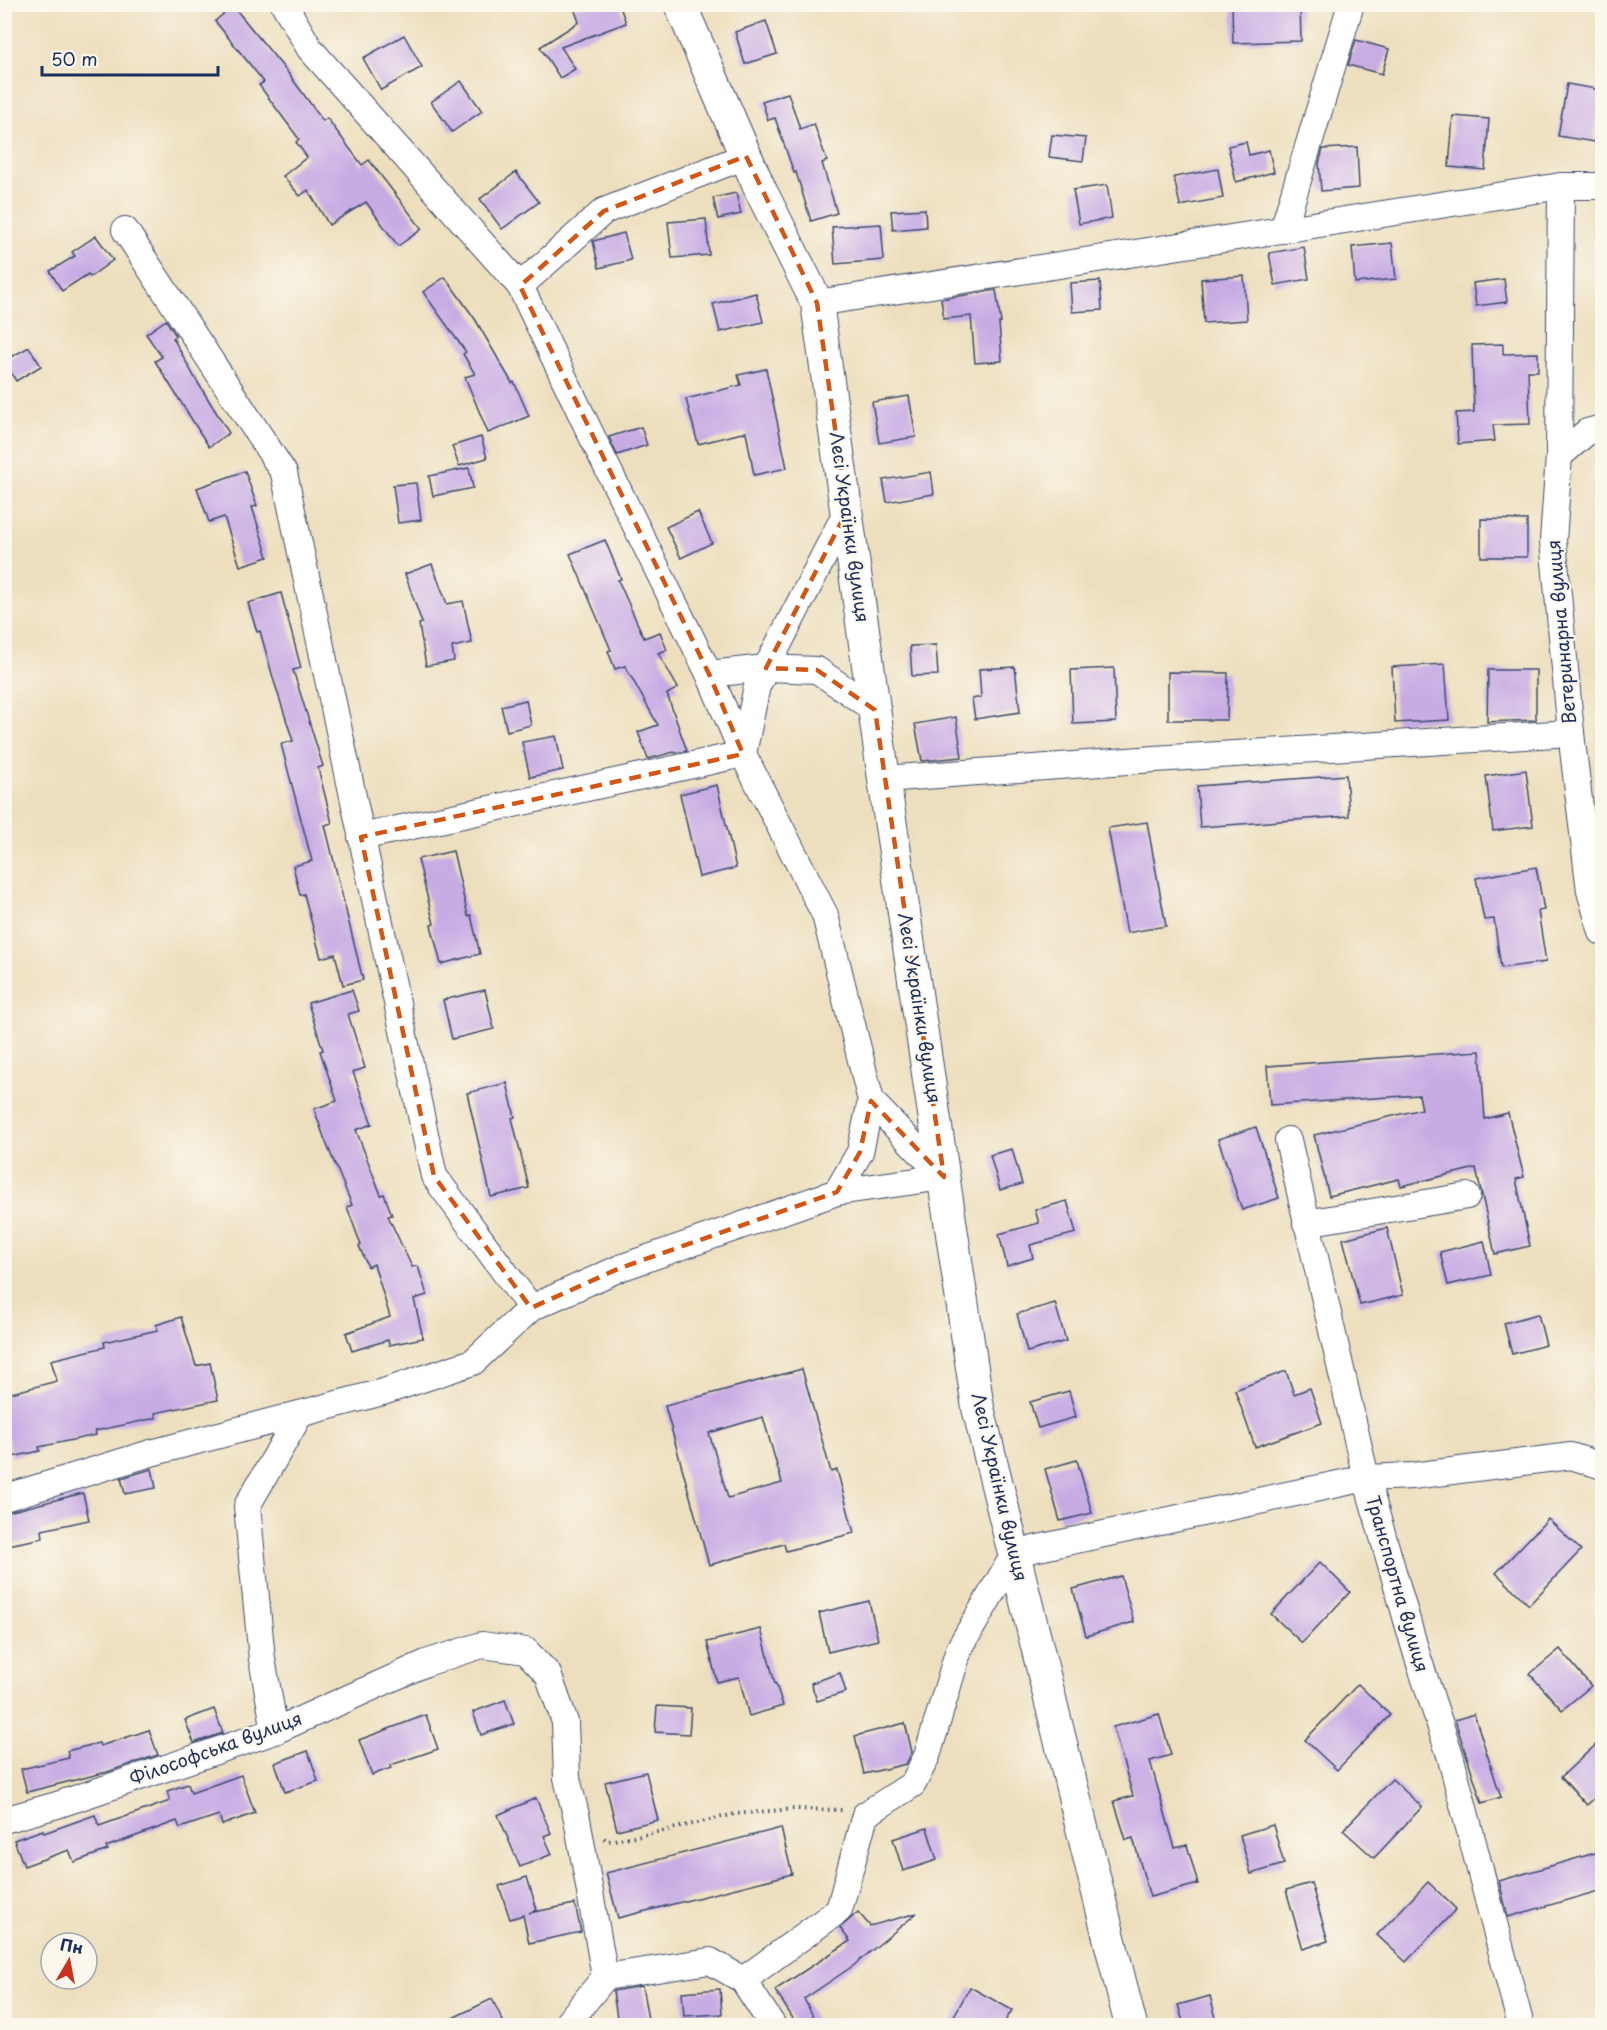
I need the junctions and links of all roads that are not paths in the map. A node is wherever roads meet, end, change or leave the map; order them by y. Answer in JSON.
{"nodes":[{"id":1,"x":284,"y":4,"type":"edge"},
{"id":2,"x":680,"y":4,"type":"edge"},
{"id":3,"x":1351,"y":4,"type":"edge"},
{"id":4,"x":746,"y":156,"type":"junction"},
{"id":5,"x":1561,"y":186,"type":"junction"},
{"id":6,"x":1602,"y":186,"type":"edge"},
{"id":7,"x":125,"y":230,"type":"dead end"},
{"id":8,"x":1282,"y":230,"type":"junction"},
{"id":9,"x":520,"y":286,"type":"junction"},
{"id":10,"x":817,"y":303,"type":"junction"},
{"id":11,"x":1602,"y":428,"type":"edge"},
{"id":12,"x":1559,"y":456,"type":"junction"},
{"id":13,"x":847,"y":511,"type":"junction"},
{"id":14,"x":766,"y":668,"type":"junction"},
{"id":15,"x":709,"y":674,"type":"junction"},
{"id":16,"x":875,"y":710,"type":"junction"},
{"id":17,"x":1571,"y":733,"type":"junction"},
{"id":18,"x":743,"y":754,"type":"junction"},
{"id":19,"x":884,"y":779,"type":"junction"},
{"id":20,"x":361,"y":837,"type":"junction"},
{"id":21,"x":1602,"y":932,"type":"edge"},
{"id":22,"x":871,"y":1101,"type":"junction"},
{"id":23,"x":1288,"y":1140,"type":"dead end"},
{"id":24,"x":945,"y":1177,"type":"junction"},
{"id":25,"x":837,"y":1191,"type":"junction"},
{"id":26,"x":1467,"y":1196,"type":"dead end"},
{"id":27,"x":1306,"y":1223,"type":"junction"},
{"id":28,"x":531,"y":1308,"type":"junction"},
{"id":29,"x":300,"y":1414,"type":"junction"},
{"id":30,"x":1602,"y":1446,"type":"edge"},
{"id":31,"x":1571,"y":1456,"type":"junction"},
{"id":32,"x":1602,"y":1466,"type":"edge"},
{"id":33,"x":1366,"y":1478,"type":"junction"},
{"id":34,"x":4,"y":1498,"type":"edge"},
{"id":35,"x":1015,"y":1553,"type":"junction"},
{"id":36,"x":275,"y":1731,"type":"junction"},
{"id":37,"x":4,"y":1820,"type":"edge"},
{"id":38,"x":605,"y":1977,"type":"junction"},
{"id":39,"x":743,"y":1980,"type":"junction"},
{"id":40,"x":565,"y":2025,"type":"edge"},
{"id":41,"x":774,"y":2025,"type":"edge"},
{"id":42,"x":1131,"y":2025,"type":"edge"},
{"id":43,"x":1521,"y":2025,"type":"edge"}],
"edges":[{"from":1,"to":9,"type":"street"},
{"from":2,"to":4,"type":"street","name":"Лесі Українки вулиця"},
{"from":3,"to":8,"type":"street"},
{"from":4,"to":9,"type":"street"},
{"from":4,"to":10,"type":"street","name":"Лесі Українки вулиця"},
{"from":5,"to":6,"type":"street"},
{"from":5,"to":8,"type":"street"},
{"from":5,"to":12,"type":"street","name":"Ветеринарна вулиця"},
{"from":7,"to":20,"type":"street"},
{"from":8,"to":10,"type":"street"},
{"from":9,"to":15,"type":"street"},
{"from":10,"to":13,"type":"street","name":"Лесі Українки вулиця"},
{"from":11,"to":12,"type":"street"},
{"from":12,"to":17,"type":"street","name":"Ветеринарна вулиця"},
{"from":13,"to":14,"type":"street"},
{"from":13,"to":16,"type":"street","name":"Лесі Українки вулиця"},
{"from":14,"to":15,"type":"street"},
{"from":14,"to":16,"type":"street"},
{"from":14,"to":18,"type":"street"},
{"from":15,"to":18,"type":"street"},
{"from":16,"to":19,"type":"street","name":"Лесі Українки вулиця"},
{"from":17,"to":19,"type":"street"},
{"from":17,"to":21,"type":"street","name":"Ветеринарна вулиця"},
{"from":18,"to":20,"type":"street"},
{"from":18,"to":22,"type":"street"},
{"from":19,"to":24,"type":"street","name":"Лесі Українки вулиця"},
{"from":20,"to":28,"type":"street"},
{"from":22,"to":24,"type":"street"},
{"from":22,"to":25,"type":"street"},
{"from":23,"to":27,"type":"street","name":"Транспортна вулиця"},
{"from":24,"to":25,"type":"street"},
{"from":24,"to":35,"type":"street","name":"Лесі Українки вулиця"},
{"from":25,"to":28,"type":"street"},
{"from":26,"to":27,"type":"street"},
{"from":27,"to":33,"type":"street","name":"Транспортна вулиця"},
{"from":28,"to":29,"type":"street"},
{"from":29,"to":34,"type":"street"},
{"from":29,"to":36,"type":"street"},
{"from":30,"to":31,"type":"street"},
{"from":31,"to":32,"type":"street"},
{"from":31,"to":33,"type":"street"},
{"from":33,"to":35,"type":"street"},
{"from":33,"to":43,"type":"street","name":"Транспортна вулиця"},
{"from":35,"to":39,"type":"street"},
{"from":35,"to":42,"type":"street","name":"Лесі Українки вулиця"},
{"from":36,"to":37,"type":"street","name":"Філософська вулиця"},
{"from":36,"to":38,"type":"street","name":"Філософська вулиця"},
{"from":38,"to":39,"type":"street"},
{"from":38,"to":40,"type":"street"},
{"from":39,"to":41,"type":"street"}]}
